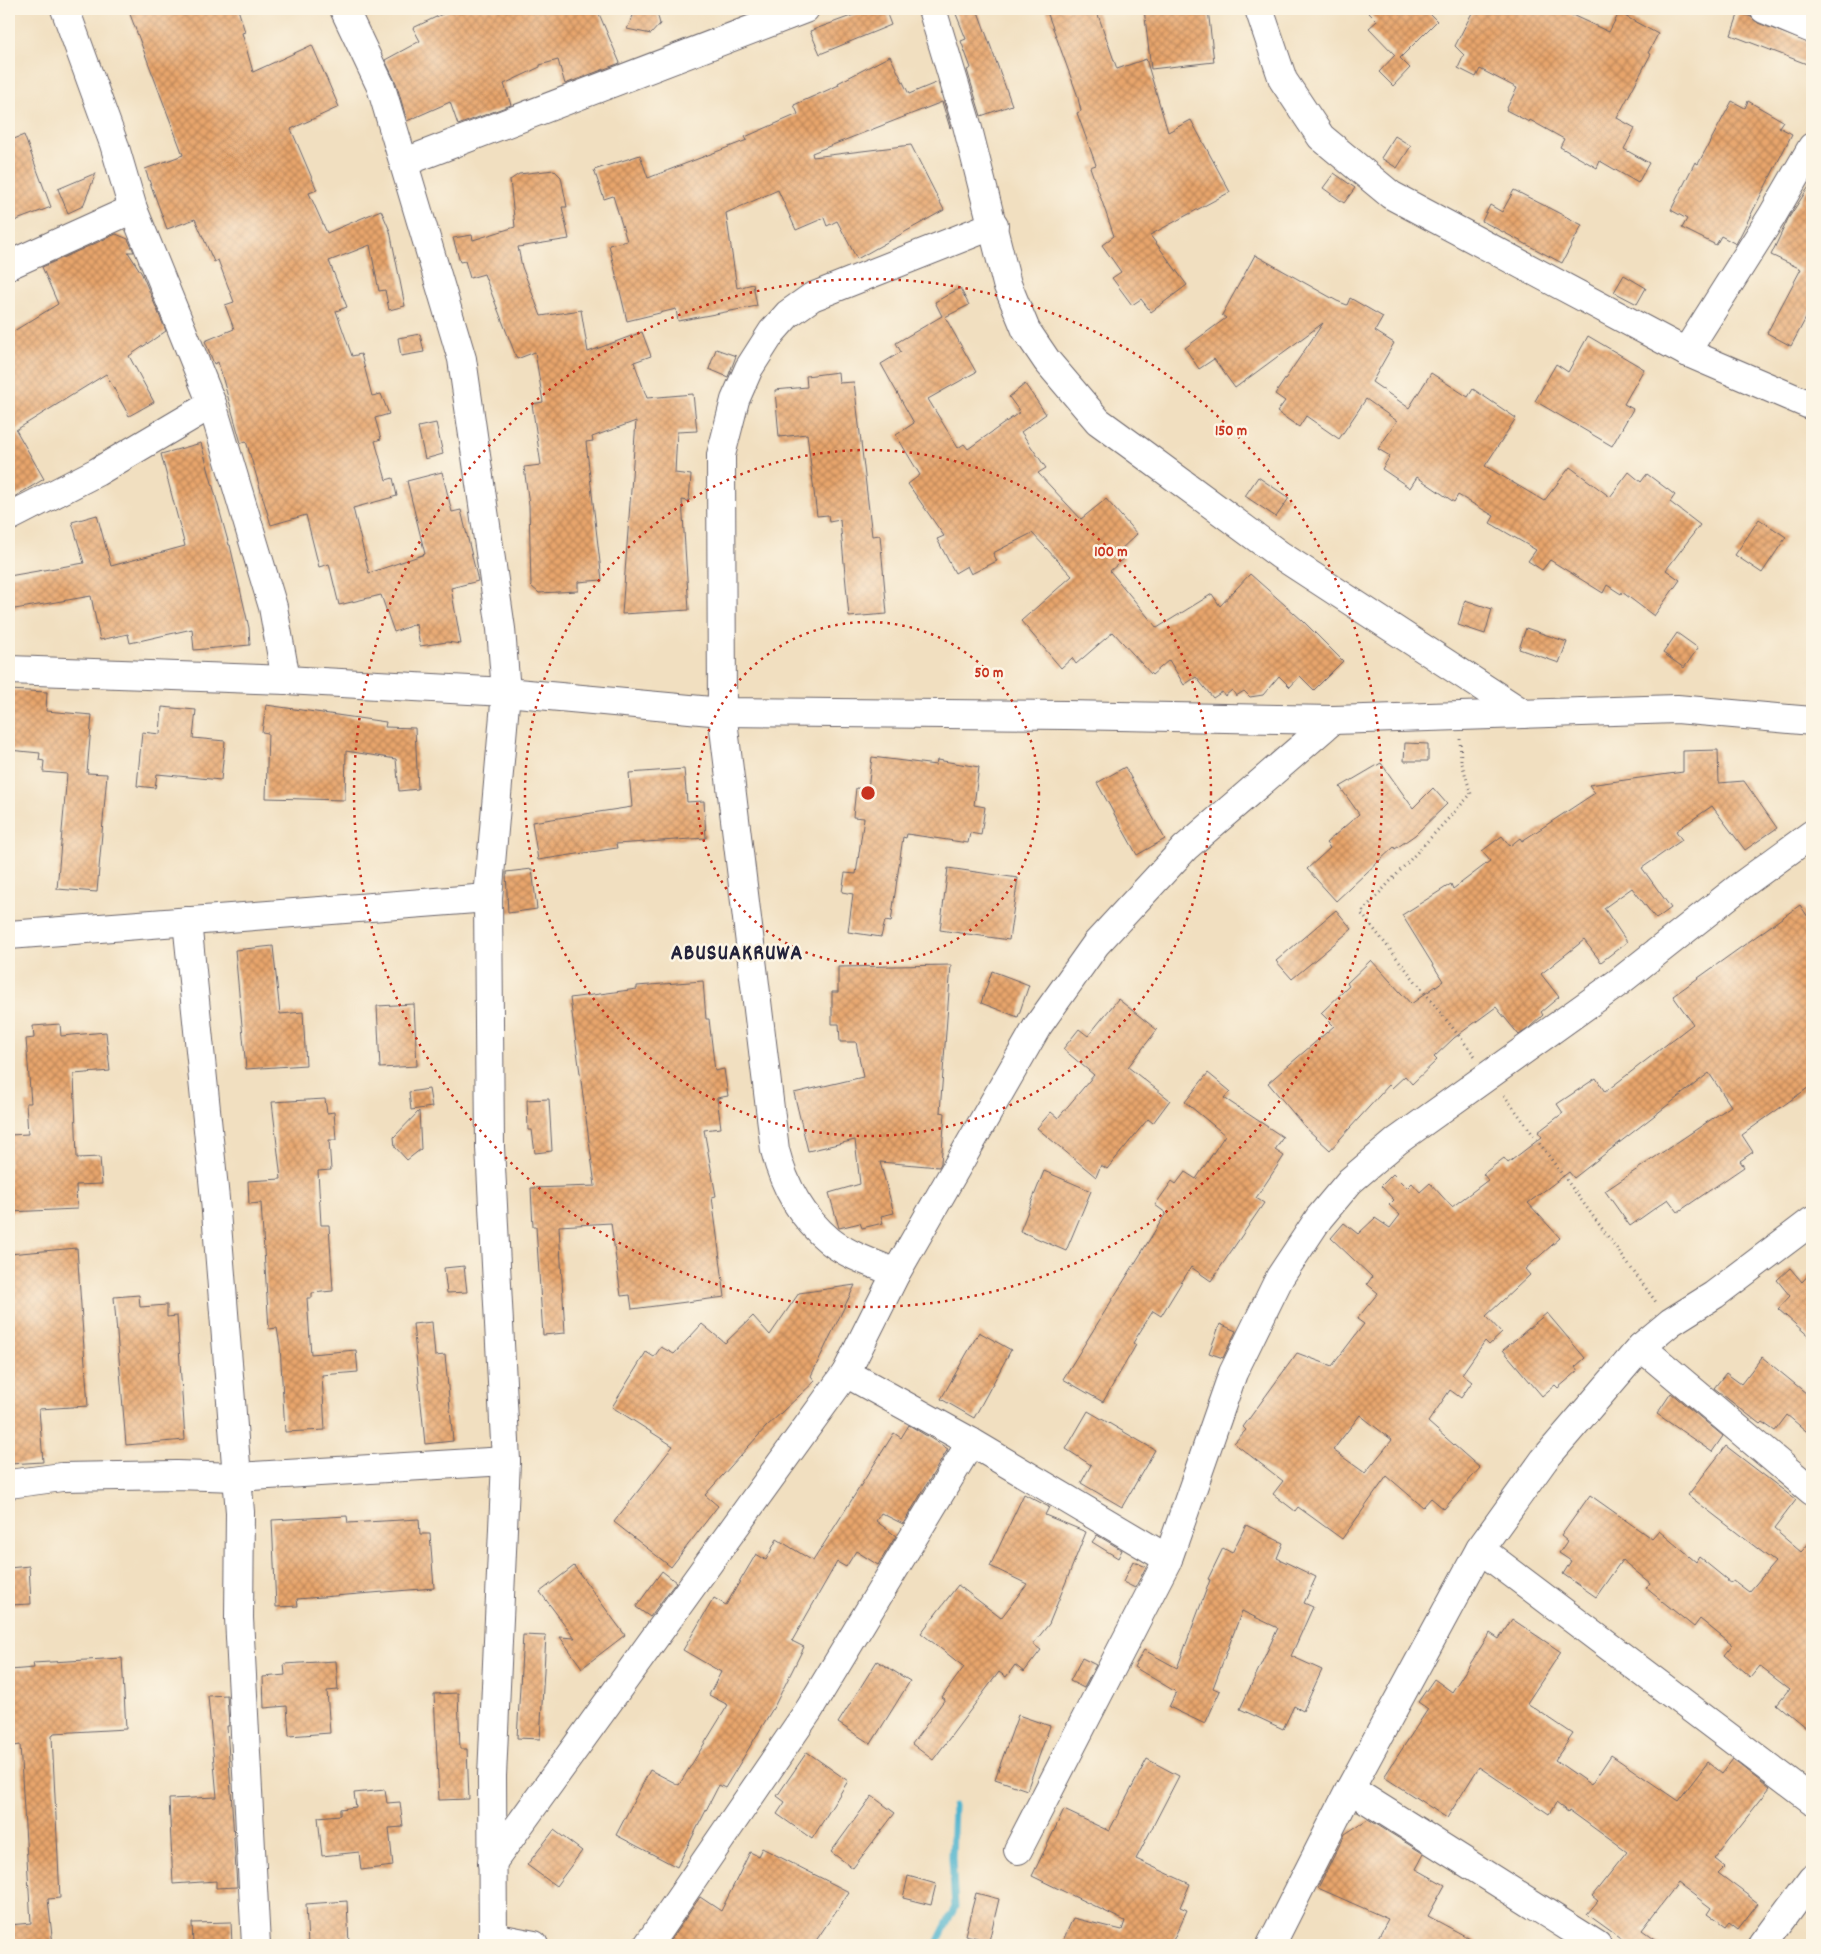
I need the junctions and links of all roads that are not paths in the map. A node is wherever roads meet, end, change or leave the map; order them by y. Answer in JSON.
{"nodes":[{"id":1,"x":65,"y":9,"type":"edge"},
{"id":2,"x":344,"y":9,"type":"edge"},
{"id":3,"x":805,"y":9,"type":"edge"},
{"id":4,"x":932,"y":9,"type":"edge"},
{"id":5,"x":1259,"y":9,"type":"edge"},
{"id":6,"x":1764,"y":9,"type":"edge"},
{"id":7,"x":1812,"y":29,"type":"edge"},
{"id":8,"x":1812,"y":147,"type":"edge"},
{"id":9,"x":405,"y":162,"type":"junction"},
{"id":10,"x":133,"y":209,"type":"junction"},
{"id":11,"x":994,"y":224,"type":"junction"},
{"id":12,"x":9,"y":265,"type":"edge"},
{"id":13,"x":1686,"y":352,"type":"junction"},
{"id":14,"x":212,"y":404,"type":"junction"},
{"id":15,"x":1812,"y":406,"type":"edge"},
{"id":16,"x":9,"y":517,"type":"edge"},
{"id":17,"x":9,"y":670,"type":"edge"},
{"id":18,"x":286,"y":680,"type":"junction"},
{"id":19,"x":506,"y":692,"type":"junction"},
{"id":20,"x":722,"y":712,"type":"junction"},
{"id":21,"x":1524,"y":714,"type":"junction"},
{"id":22,"x":1333,"y":720,"type":"junction"},
{"id":23,"x":1812,"y":721,"type":"edge"},
{"id":24,"x":1812,"y":834,"type":"edge"},
{"id":25,"x":488,"y":898,"type":"junction"},
{"id":26,"x":187,"y":920,"type":"junction"},
{"id":27,"x":9,"y":935,"type":"edge"},
{"id":28,"x":1812,"y":1221,"type":"edge"},
{"id":29,"x":896,"y":1273,"type":"junction"},
{"id":30,"x":1641,"y":1347,"type":"junction"},
{"id":31,"x":846,"y":1373,"type":"junction"},
{"id":32,"x":971,"y":1442,"type":"junction"},
{"id":33,"x":506,"y":1461,"type":"junction"},
{"id":34,"x":237,"y":1477,"type":"junction"},
{"id":35,"x":9,"y":1484,"type":"edge"},
{"id":36,"x":1812,"y":1490,"type":"edge"},
{"id":37,"x":1480,"y":1549,"type":"junction"},
{"id":38,"x":1168,"y":1559,"type":"junction"},
{"id":39,"x":1350,"y":1789,"type":"junction"},
{"id":40,"x":1812,"y":1800,"type":"edge"},
{"id":41,"x":1018,"y":1850,"type":"dead end"},
{"id":42,"x":492,"y":1863,"type":"junction"},
{"id":43,"x":1812,"y":1879,"type":"edge"},
{"id":44,"x":493,"y":1941,"type":"edge"},
{"id":45,"x":256,"y":1945,"type":"edge"},
{"id":46,"x":534,"y":1945,"type":"edge"},
{"id":47,"x":648,"y":1945,"type":"edge"},
{"id":48,"x":1271,"y":1945,"type":"edge"},
{"id":49,"x":1597,"y":1945,"type":"edge"},
{"id":50,"x":1763,"y":1945,"type":"edge"}],
"edges":[{"from":1,"to":10,"type":"street"},
{"from":2,"to":9,"type":"street"},
{"from":3,"to":9,"type":"street"},
{"from":4,"to":11,"type":"street"},
{"from":5,"to":13,"type":"street"},
{"from":6,"to":7,"type":"street"},
{"from":8,"to":13,"type":"street"},
{"from":9,"to":19,"type":"street"},
{"from":10,"to":12,"type":"street"},
{"from":10,"to":14,"type":"street"},
{"from":11,"to":20,"type":"street"},
{"from":11,"to":21,"type":"street"},
{"from":13,"to":15,"type":"street"},
{"from":14,"to":16,"type":"street"},
{"from":14,"to":18,"type":"street"},
{"from":17,"to":18,"type":"street"},
{"from":18,"to":19,"type":"street"},
{"from":19,"to":20,"type":"street"},
{"from":19,"to":25,"type":"street"},
{"from":20,"to":22,"type":"street"},
{"from":20,"to":29,"type":"street"},
{"from":21,"to":22,"type":"street"},
{"from":21,"to":23,"type":"street"},
{"from":22,"to":29,"type":"street"},
{"from":24,"to":38,"type":"street"},
{"from":25,"to":26,"type":"street"},
{"from":25,"to":33,"type":"street"},
{"from":26,"to":27,"type":"street"},
{"from":26,"to":34,"type":"street"},
{"from":28,"to":30,"type":"street"},
{"from":29,"to":31,"type":"street"},
{"from":30,"to":36,"type":"street"},
{"from":30,"to":37,"type":"street"},
{"from":31,"to":32,"type":"street"},
{"from":31,"to":42,"type":"street"},
{"from":32,"to":38,"type":"street"},
{"from":32,"to":47,"type":"street"},
{"from":33,"to":34,"type":"street"},
{"from":33,"to":42,"type":"street"},
{"from":34,"to":35,"type":"street"},
{"from":34,"to":45,"type":"street"},
{"from":37,"to":39,"type":"street"},
{"from":37,"to":40,"type":"street"},
{"from":38,"to":41,"type":"street"},
{"from":39,"to":48,"type":"street"},
{"from":39,"to":49,"type":"street"},
{"from":42,"to":44,"type":"street"},
{"from":43,"to":50,"type":"street"},
{"from":44,"to":46,"type":"street"}]}
